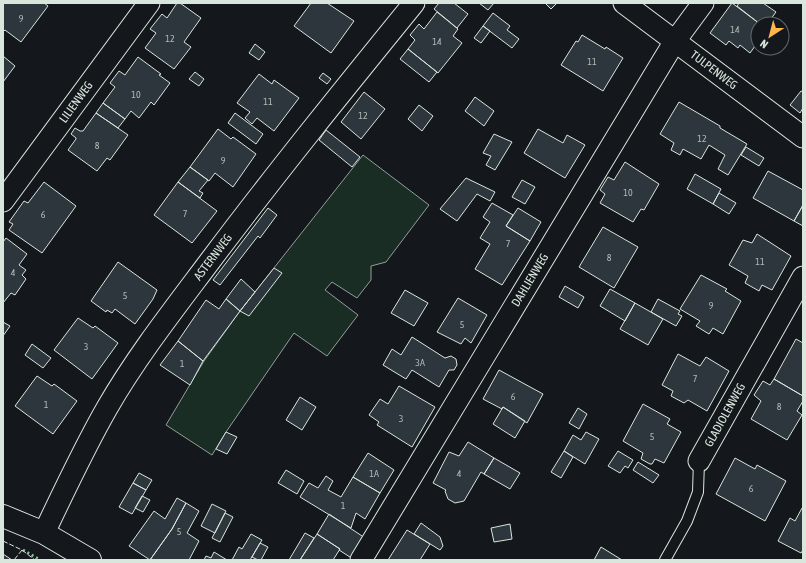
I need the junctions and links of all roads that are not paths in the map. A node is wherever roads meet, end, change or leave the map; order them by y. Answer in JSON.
{"nodes":[{"id":1,"x":149,"y":3,"type":"edge"},
{"id":2,"x":414,"y":3,"type":"edge"},
{"id":3,"x":624,"y":3,"type":"edge"},
{"id":4,"x":704,"y":3,"type":"edge"},
{"id":5,"x":675,"y":41,"type":"junction"},
{"id":6,"x":803,"y":137,"type":"edge"},
{"id":7,"x":3,"y":201,"type":"edge"},
{"id":8,"x":803,"y":277,"type":"edge"},
{"id":9,"x":699,"y":461,"type":"joint"},
{"id":10,"x":3,"y":516,"type":"edge"},
{"id":11,"x":44,"y":533,"type":"junction"},
{"id":12,"x":90,"y":560,"type":"edge"},
{"id":13,"x":361,"y":560,"type":"edge"},
{"id":14,"x":665,"y":560,"type":"edge"}],
"edges":[{"from":1,"to":7,"type":"street","name":"LILIENWEG"},
{"from":2,"to":11,"type":"street","name":"ASTERNWEG"},
{"from":3,"to":5,"type":"street","name":"TULPENWEG"},
{"from":4,"to":5,"type":"street","name":"DAHLIENWEG"},
{"from":5,"to":6,"type":"street","name":"TULPENWEG"},
{"from":5,"to":13,"type":"street","name":"DAHLIENWEG"},
{"from":8,"to":9,"type":"street","name":"GLADIOLENWEG"},
{"from":9,"to":14,"type":"lane","name":"GLADIOLENWEG"},
{"from":10,"to":11,"type":"main road"},
{"from":11,"to":12,"type":"main road"}]}
